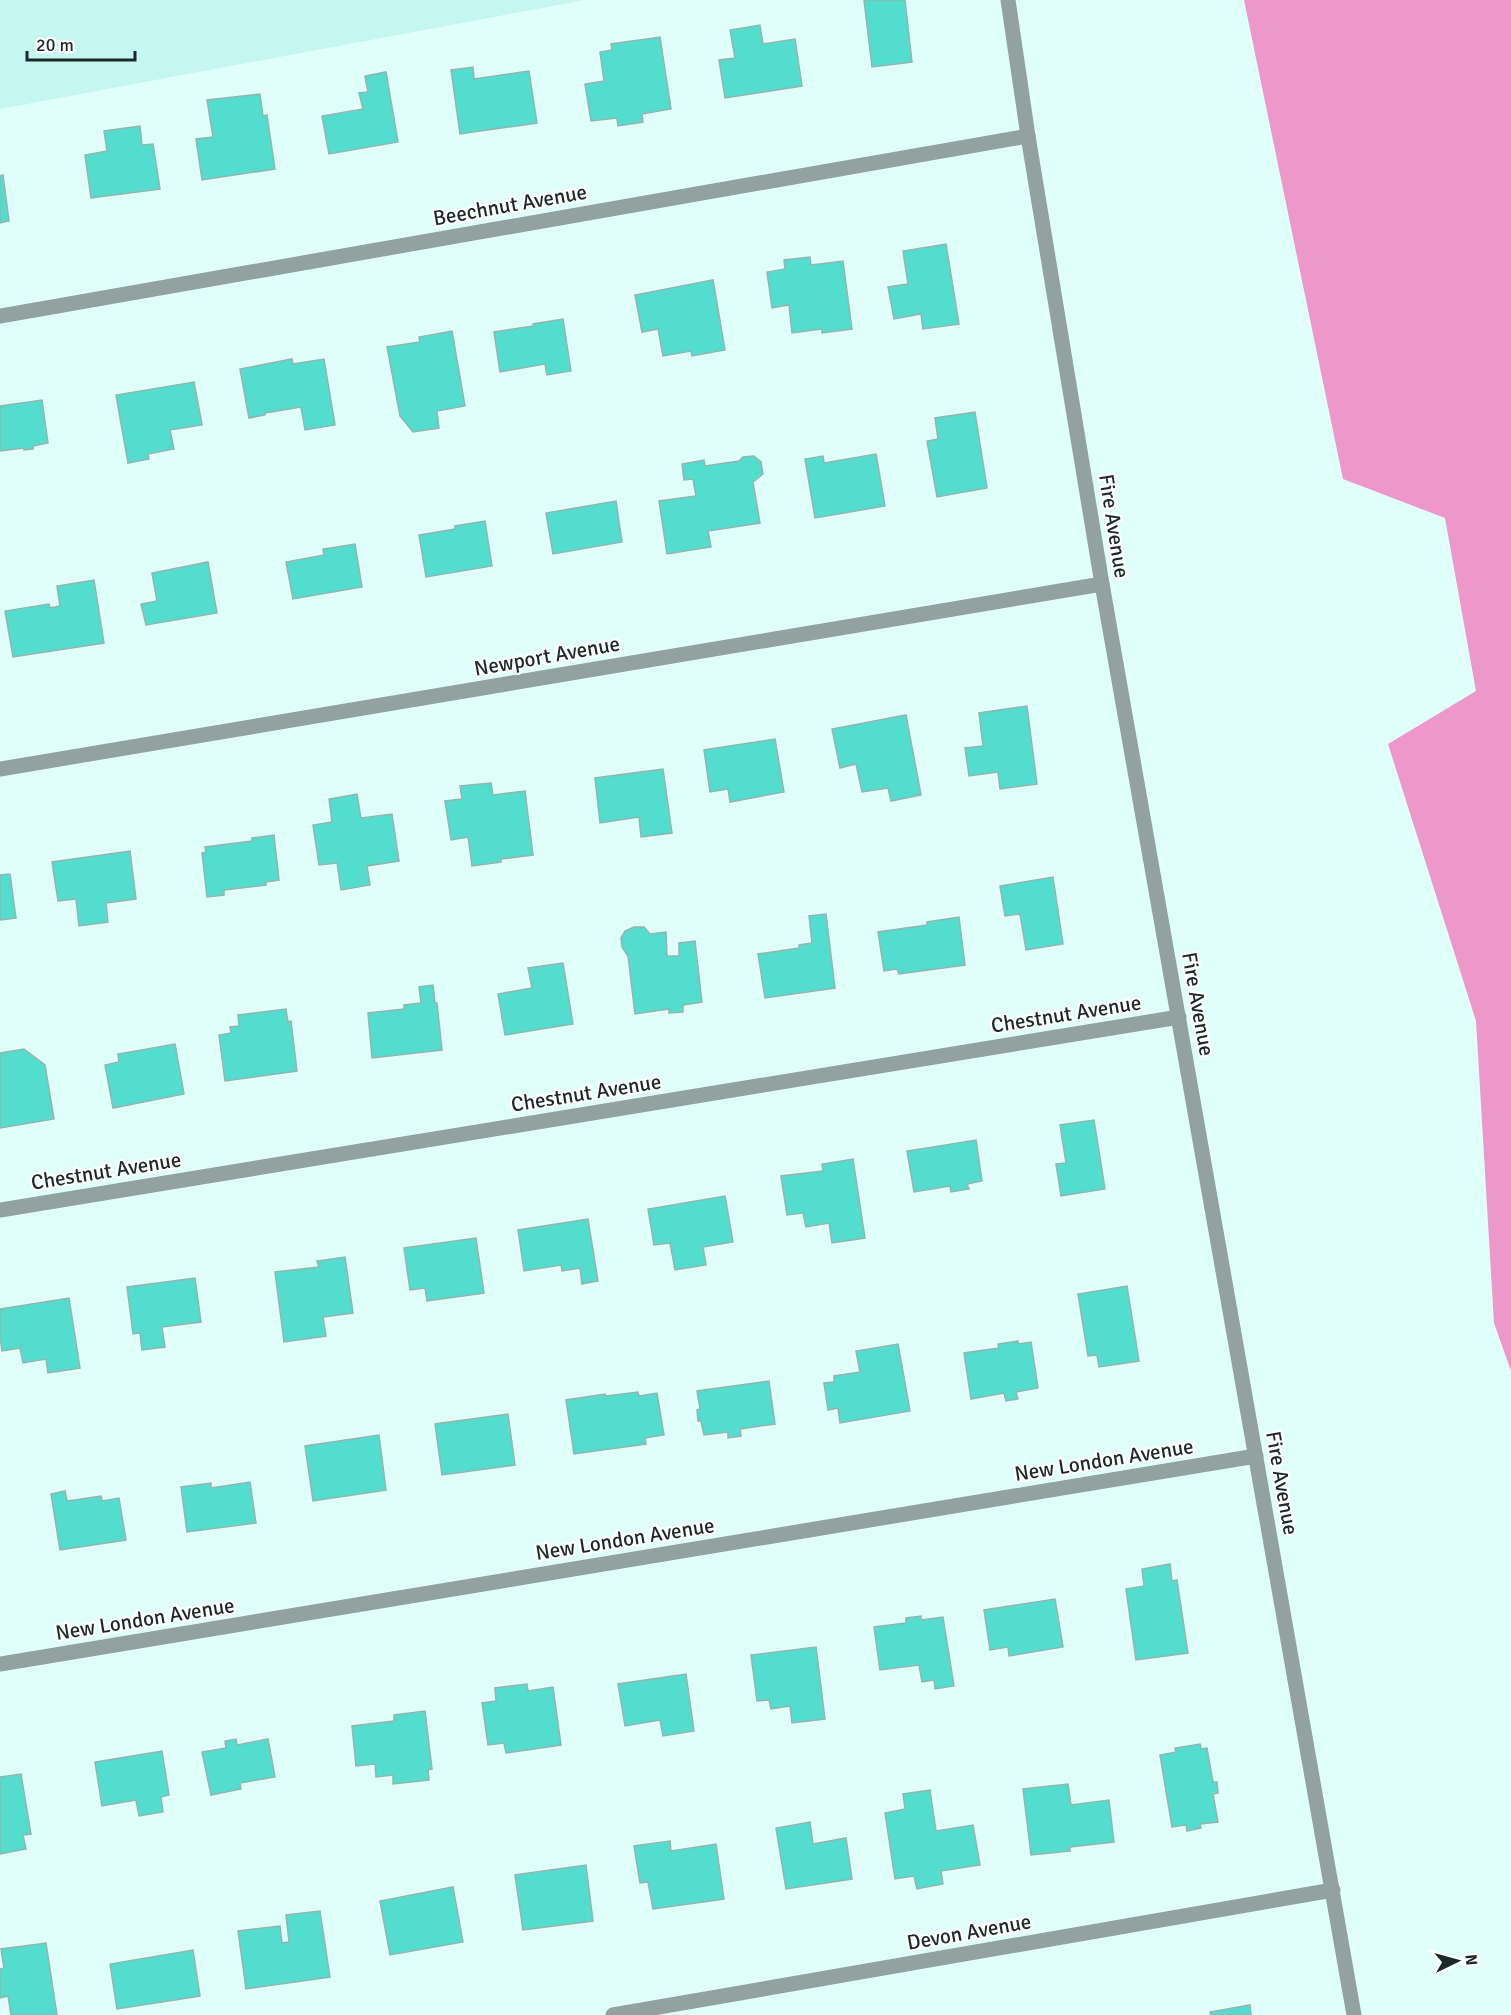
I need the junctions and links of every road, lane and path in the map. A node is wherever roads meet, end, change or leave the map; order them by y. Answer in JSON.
{"nodes":[{"id":1,"x":1008,"y":0,"type":"edge"},
{"id":2,"x":1028,"y":136,"type":"junction"},
{"id":3,"x":0,"y":316,"type":"edge"},
{"id":4,"x":1102,"y":584,"type":"junction"},
{"id":5,"x":0,"y":770,"type":"edge"},
{"id":6,"x":1179,"y":1017,"type":"junction"},
{"id":7,"x":0,"y":1210,"type":"edge"},
{"id":8,"x":1256,"y":1456,"type":"junction"},
{"id":9,"x":0,"y":1664,"type":"edge"},
{"id":10,"x":1333,"y":1890,"type":"junction"},
{"id":11,"x":613,"y":2015,"type":"edge"},
{"id":12,"x":1354,"y":2015,"type":"edge"}],
"edges":[{"from":1,"to":2,"type":"street","name":"Fire Avenue"},
{"from":2,"to":3,"type":"street","name":"Beechnut Avenue"},
{"from":2,"to":4,"type":"street","name":"Fire Avenue"},
{"from":4,"to":5,"type":"street","name":"Newport Avenue"},
{"from":4,"to":6,"type":"street","name":"Fire Avenue"},
{"from":6,"to":7,"type":"street","name":"Chestnut Avenue"},
{"from":6,"to":8,"type":"street","name":"Fire Avenue"},
{"from":8,"to":9,"type":"street","name":"New London Avenue"},
{"from":8,"to":10,"type":"street","name":"Fire Avenue"},
{"from":10,"to":11,"type":"street","name":"Devon Avenue"},
{"from":10,"to":12,"type":"street","name":"Fire Avenue"}]}
